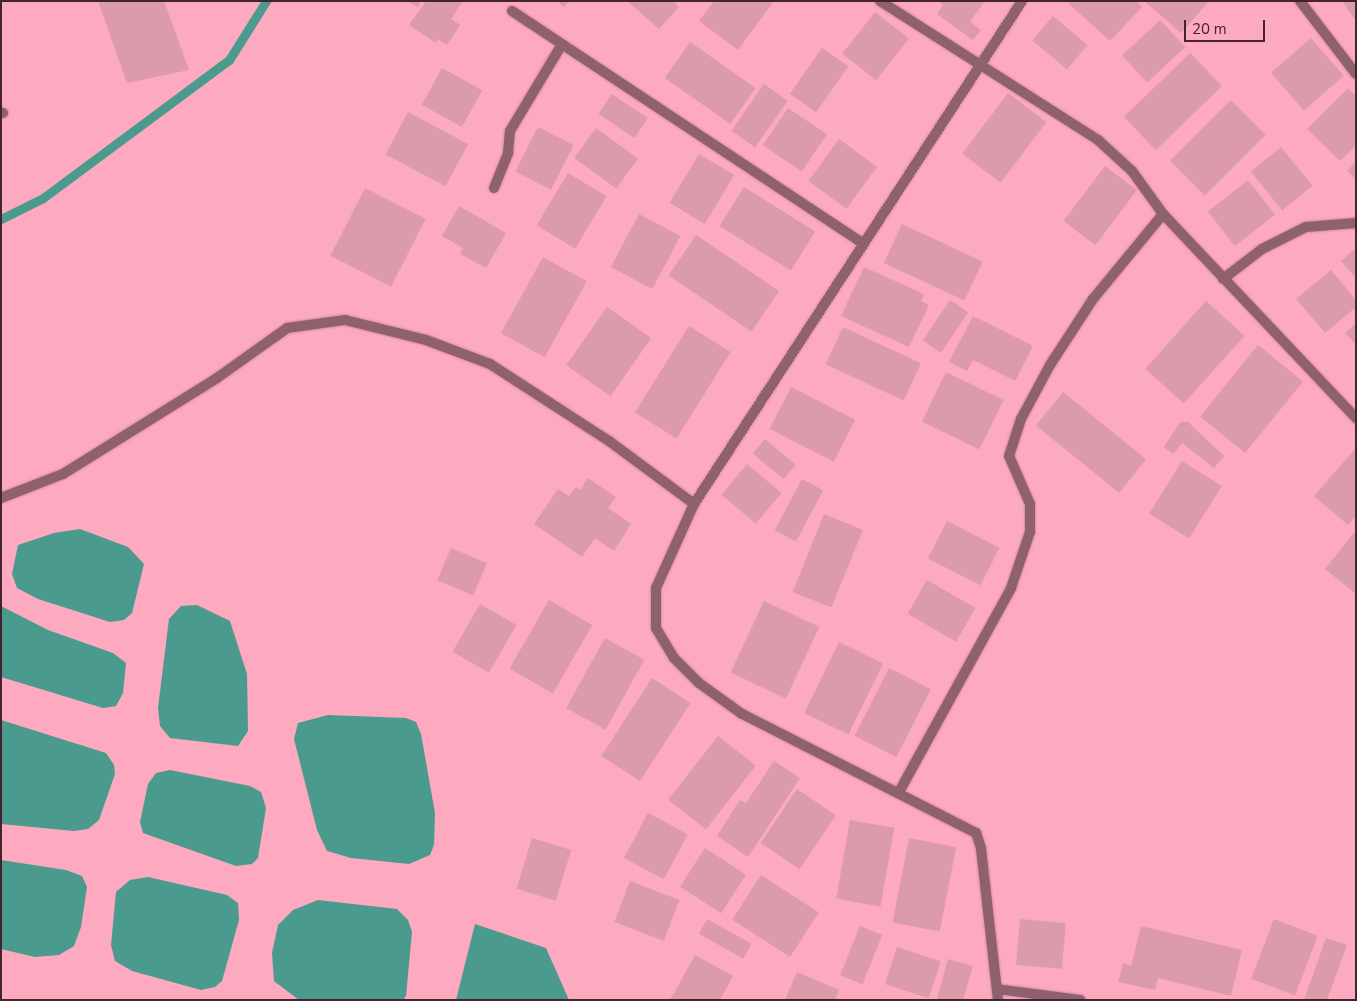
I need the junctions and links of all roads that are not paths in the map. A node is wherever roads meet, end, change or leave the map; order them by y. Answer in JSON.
{"nodes":[{"id":1,"x":880,"y":1,"type":"edge"},
{"id":2,"x":1022,"y":1,"type":"edge"},
{"id":3,"x":1300,"y":1,"type":"edge"},
{"id":4,"x":512,"y":11,"type":"dead end"},
{"id":5,"x":562,"y":44,"type":"junction"},
{"id":6,"x":981,"y":63,"type":"junction"},
{"id":7,"x":1356,"y":74,"type":"edge"},
{"id":8,"x":494,"y":188,"type":"dead end"},
{"id":9,"x":1163,"y":214,"type":"junction"},
{"id":10,"x":1356,"y":223,"type":"edge"},
{"id":11,"x":862,"y":243,"type":"junction"},
{"id":12,"x":1223,"y":279,"type":"junction"},
{"id":13,"x":1356,"y":418,"type":"edge"},
{"id":14,"x":1,"y":498,"type":"edge"},
{"id":15,"x":694,"y":504,"type":"junction"},
{"id":16,"x":900,"y":792,"type":"junction"},
{"id":17,"x":997,"y":989,"type":"junction"},
{"id":18,"x":998,"y":1000,"type":"edge"},
{"id":19,"x":1080,"y":1000,"type":"edge"}],
"edges":[{"from":1,"to":6,"type":"street"},
{"from":2,"to":6,"type":"street"},
{"from":3,"to":7,"type":"street"},
{"from":4,"to":5,"type":"street"},
{"from":5,"to":8,"type":"street"},
{"from":5,"to":11,"type":"street"},
{"from":6,"to":9,"type":"street"},
{"from":6,"to":11,"type":"street"},
{"from":9,"to":12,"type":"street"},
{"from":9,"to":16,"type":"street"},
{"from":10,"to":12,"type":"street"},
{"from":11,"to":15,"type":"street"},
{"from":12,"to":13,"type":"street"},
{"from":14,"to":15,"type":"street"},
{"from":15,"to":16,"type":"street"},
{"from":16,"to":17,"type":"street"},
{"from":17,"to":18,"type":"street"},
{"from":17,"to":19,"type":"street"}]}
